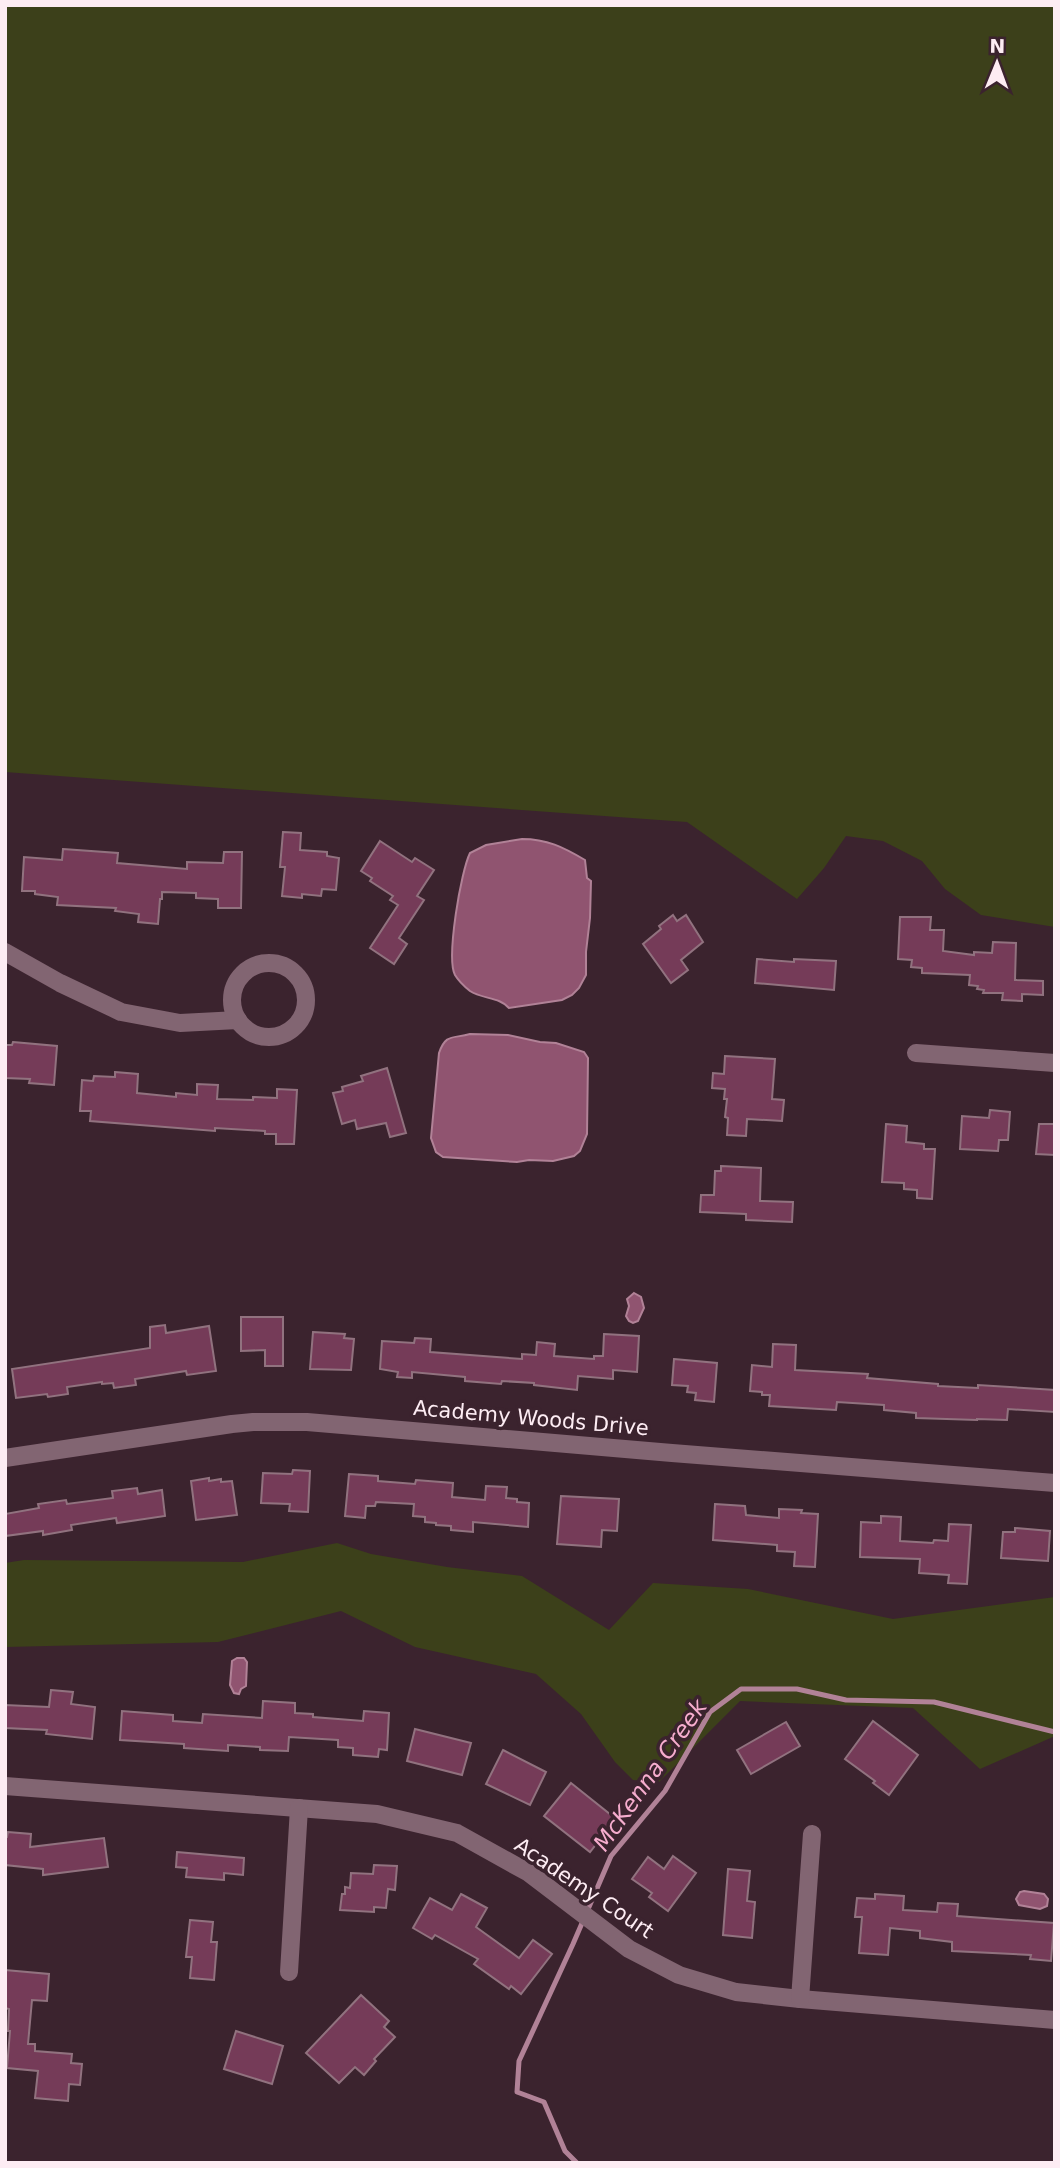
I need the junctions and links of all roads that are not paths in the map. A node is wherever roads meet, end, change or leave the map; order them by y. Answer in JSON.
{"nodes":[{"id":1,"x":5,"y":952,"type":"edge"},
{"id":2,"x":238,"y":1020,"type":"junction"},
{"id":3,"x":916,"y":1053,"type":"dead end"},
{"id":4,"x":1055,"y":1063,"type":"edge"},
{"id":5,"x":5,"y":1458,"type":"edge"},
{"id":6,"x":1055,"y":1483,"type":"edge"},
{"id":7,"x":5,"y":1786,"type":"edge"},
{"id":8,"x":299,"y":1808,"type":"junction"},
{"id":9,"x":813,"y":1835,"type":"dead end"},
{"id":10,"x":289,"y":1972,"type":"dead end"},
{"id":11,"x":800,"y":1999,"type":"junction"},
{"id":12,"x":1055,"y":2020,"type":"edge"}],
"edges":[{"from":1,"to":2,"type":"street"},
{"from":2,"to":2,"type":"street"},
{"from":3,"to":4,"type":"street"},
{"from":5,"to":6,"type":"street","name":"Academy Woods Drive"},
{"from":7,"to":8,"type":"street","name":"Academy Court"},
{"from":8,"to":10,"type":"street"},
{"from":8,"to":11,"type":"street","name":"Academy Court"},
{"from":9,"to":11,"type":"street"},
{"from":11,"to":12,"type":"street","name":"Academy Court"}]}
